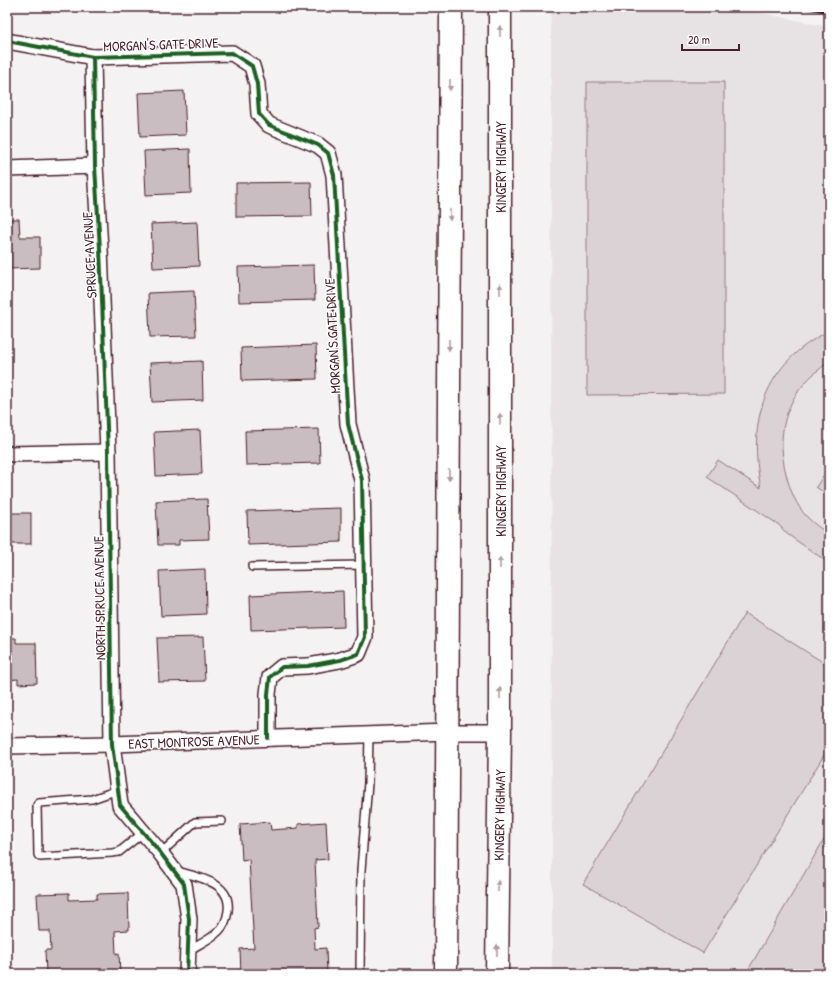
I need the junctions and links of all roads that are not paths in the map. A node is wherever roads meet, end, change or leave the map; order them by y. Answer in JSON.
{"nodes":[{"id":1,"x":451,"y":7,"type":"edge"},
{"id":2,"x":500,"y":7,"type":"edge"},
{"id":3,"x":7,"y":41,"type":"edge"},
{"id":4,"x":93,"y":58,"type":"junction"},
{"id":5,"x":96,"y":166,"type":"junction"},
{"id":6,"x":7,"y":169,"type":"edge"},
{"id":7,"x":108,"y":452,"type":"junction"},
{"id":8,"x":7,"y":454,"type":"edge"},
{"id":9,"x":363,"y":565,"type":"junction"},
{"id":10,"x":252,"y":567,"type":"dead end"},
{"id":11,"x":448,"y":732,"type":"junction"},
{"id":12,"x":500,"y":732,"type":"junction"},
{"id":13,"x":368,"y":735,"type":"junction"},
{"id":14,"x":268,"y":738,"type":"junction"},
{"id":15,"x":112,"y":744,"type":"junction"},
{"id":16,"x":7,"y":746,"type":"edge"},
{"id":17,"x":118,"y":790,"type":"junction"},
{"id":18,"x":222,"y":821,"type":"dead end"},
{"id":19,"x":144,"y":832,"type":"junction"},
{"id":20,"x":161,"y":853,"type":"junction"},
{"id":21,"x":174,"y":870,"type":"junction"},
{"id":22,"x":188,"y":952,"type":"junction"},
{"id":23,"x":187,"y":974,"type":"edge"},
{"id":24,"x":360,"y":974,"type":"edge"},
{"id":25,"x":446,"y":974,"type":"edge"},
{"id":26,"x":497,"y":974,"type":"edge"}],
"edges":[{"from":1,"to":11,"type":"highway","one_way":true},
{"from":12,"to":2,"type":"highway","name":"KINGERY HIGHWAY","one_way":true},
{"from":3,"to":4,"type":"street","name":"MORGAN'S GATE DRIVE"},
{"from":4,"to":5,"type":"street","name":"SPRUCE AVENUE"},
{"from":4,"to":9,"type":"street","name":"MORGAN'S GATE DRIVE"},
{"from":5,"to":6,"type":"street"},
{"from":5,"to":7,"type":"street","name":"SPRUCE AVENUE"},
{"from":7,"to":8,"type":"street"},
{"from":7,"to":15,"type":"street","name":"NORTH SPRUCE AVENUE"},
{"from":9,"to":10,"type":"lane"},
{"from":9,"to":14,"type":"street","name":"MORGAN'S GATE DRIVE"},
{"from":11,"to":12,"type":"street","name":"EAST MONTROSE AVENUE"},
{"from":11,"to":13,"type":"street","name":"EAST MONTROSE AVENUE"},
{"from":11,"to":25,"type":"highway"},
{"from":26,"to":12,"type":"highway","name":"KINGERY HIGHWAY","one_way":true},
{"from":13,"to":14,"type":"street","name":"EAST MONTROSE AVENUE"},
{"from":13,"to":24,"type":"lane"},
{"from":14,"to":15,"type":"street","name":"EAST MONTROSE AVENUE"},
{"from":15,"to":16,"type":"street","name":"EAST MONTROSE AVENUE"},
{"from":15,"to":17,"type":"street","name":"NORTH SPRUCE AVENUE"},
{"from":17,"to":19,"type":"street","name":"NORTH SPRUCE AVENUE"},
{"from":17,"to":19,"type":"lane"},
{"from":18,"to":20,"type":"lane"},
{"from":19,"to":20,"type":"street","name":"NORTH SPRUCE AVENUE"},
{"from":20,"to":21,"type":"street","name":"NORTH SPRUCE AVENUE"},
{"from":21,"to":22,"type":"street","name":"NORTH SPRUCE AVENUE"},
{"from":21,"to":22,"type":"lane"},
{"from":22,"to":23,"type":"street","name":"NORTH SPRUCE AVENUE"}]}
